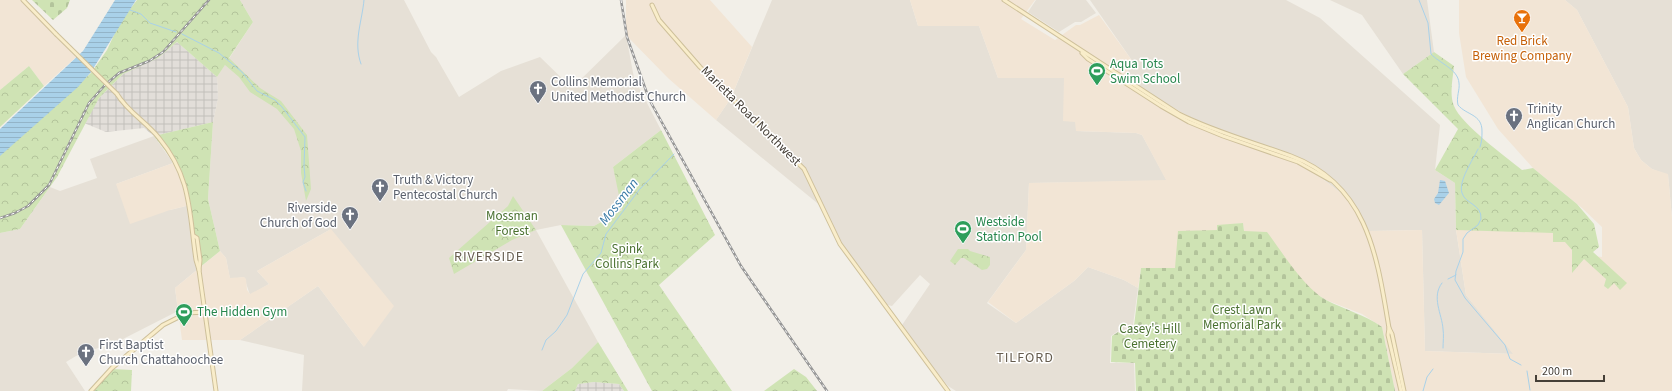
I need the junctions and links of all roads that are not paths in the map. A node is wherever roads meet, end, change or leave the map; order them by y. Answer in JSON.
{"nodes":[{"id":1,"x":23,"y":0,"type":"edge"},
{"id":2,"x":1004,"y":0,"type":"edge"},
{"id":3,"x":652,"y":5,"type":"dead end"},
{"id":4,"x":205,"y":312,"type":"junction"},
{"id":5,"x":1389,"y":328,"type":"junction"},
{"id":6,"x":91,"y":391,"type":"edge"},
{"id":7,"x":216,"y":391,"type":"edge"},
{"id":8,"x":948,"y":391,"type":"edge"},
{"id":9,"x":1400,"y":391,"type":"edge"},
{"id":10,"x":1404,"y":391,"type":"edge"}],
"edges":[{"from":1,"to":4,"type":"main road","bridge":true},
{"from":2,"to":5,"type":"main road"},
{"from":3,"to":8,"type":"main road","name":"Marietta Road Northwest"},
{"from":4,"to":6,"type":"main road"},
{"from":4,"to":7,"type":"main road"},
{"from":5,"to":9,"type":"main road"},
{"from":5,"to":10,"type":"main road"}]}
